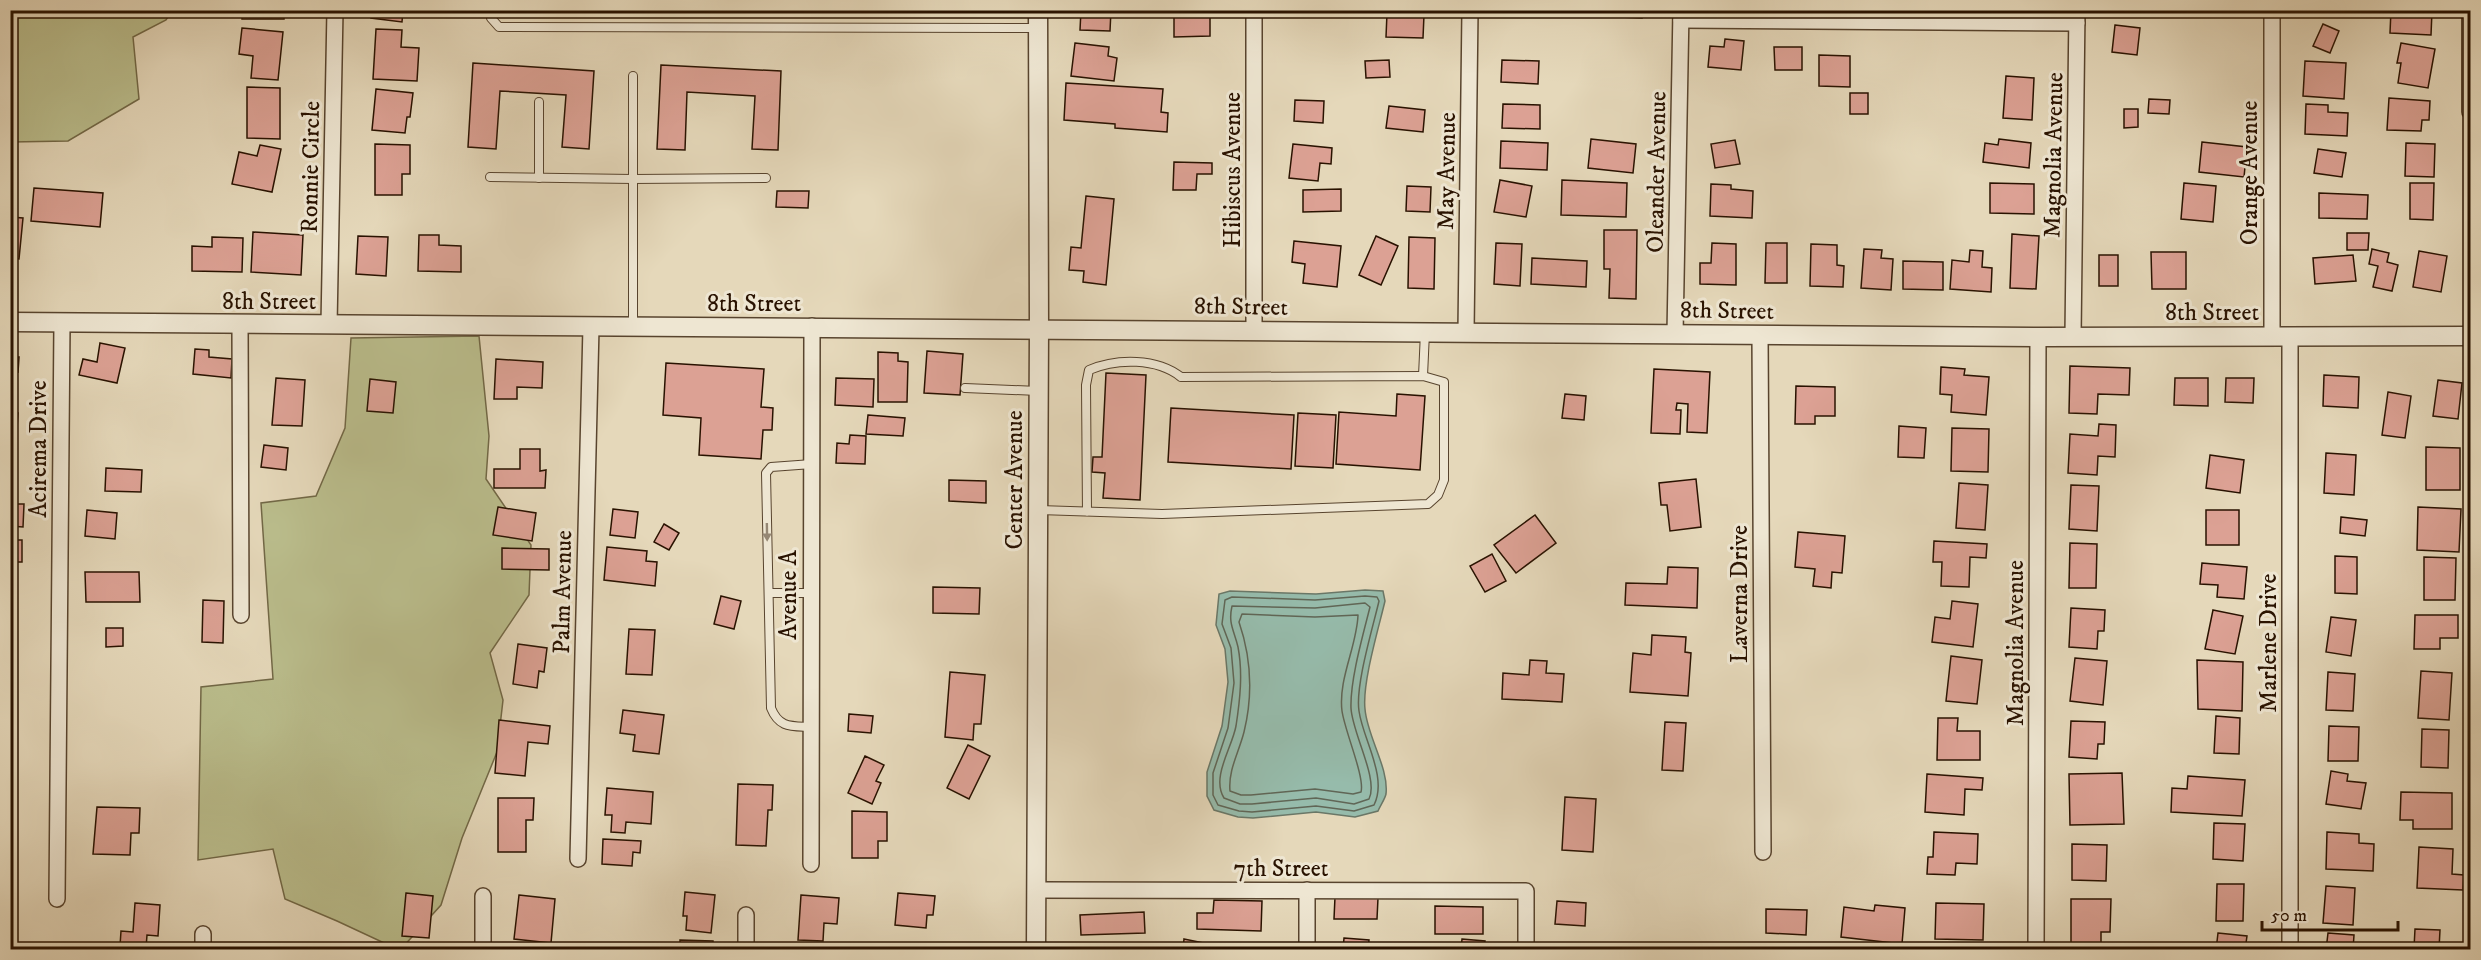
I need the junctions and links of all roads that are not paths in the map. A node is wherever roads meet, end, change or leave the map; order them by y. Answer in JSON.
{"nodes":[{"id":1,"x":335,"y":10,"type":"edge"},
{"id":2,"x":491,"y":10,"type":"edge"},
{"id":3,"x":1254,"y":10,"type":"edge"},
{"id":4,"x":1470,"y":10,"type":"edge"},
{"id":5,"x":2272,"y":10,"type":"edge"},
{"id":6,"x":2470,"y":10,"type":"edge"},
{"id":7,"x":1681,"y":15,"type":"edge"},
{"id":8,"x":1876,"y":15,"type":"edge"},
{"id":9,"x":2077,"y":17,"type":"edge"},
{"id":10,"x":1038,"y":19,"type":"edge"},
{"id":11,"x":633,"y":76,"type":"dead end"},
{"id":12,"x":539,"y":102,"type":"dead end"},
{"id":13,"x":2470,"y":112,"type":"edge"},
{"id":14,"x":490,"y":177,"type":"dead end"},
{"id":15,"x":539,"y":178,"type":"junction"},
{"id":16,"x":766,"y":178,"type":"dead end"},
{"id":17,"x":633,"y":179,"type":"junction"},
{"id":18,"x":10,"y":322,"type":"edge"},
{"id":19,"x":62,"y":323,"type":"junction"},
{"id":20,"x":240,"y":324,"type":"junction"},
{"id":21,"x":329,"y":325,"type":"junction"},
{"id":22,"x":812,"y":326,"type":"junction"},
{"id":23,"x":591,"y":327,"type":"junction"},
{"id":24,"x":633,"y":327,"type":"junction"},
{"id":25,"x":1039,"y":328,"type":"junction"},
{"id":26,"x":1254,"y":330,"type":"junction"},
{"id":27,"x":1425,"y":331,"type":"junction"},
{"id":28,"x":1466,"y":332,"type":"junction"},
{"id":29,"x":1675,"y":334,"type":"junction"},
{"id":30,"x":1760,"y":335,"type":"junction"},
{"id":31,"x":2073,"y":336,"type":"junction"},
{"id":32,"x":2272,"y":336,"type":"junction"},
{"id":33,"x":2290,"y":336,"type":"junction"},
{"id":34,"x":2470,"y":336,"type":"edge"},
{"id":35,"x":2038,"y":337,"type":"junction"},
{"id":36,"x":1424,"y":375,"type":"junction"},
{"id":37,"x":965,"y":388,"type":"dead end"},
{"id":38,"x":1038,"y":391,"type":"junction"},
{"id":39,"x":812,"y":464,"type":"junction"},
{"id":40,"x":1038,"y":510,"type":"junction"},
{"id":41,"x":1087,"y":512,"type":"junction"},
{"id":42,"x":811,"y":593,"type":"junction"},
{"id":43,"x":769,"y":594,"type":"junction"},
{"id":44,"x":241,"y":615,"type":"dead end"},
{"id":45,"x":810,"y":727,"type":"junction"},
{"id":46,"x":1762,"y":852,"type":"dead end"},
{"id":47,"x":578,"y":859,"type":"dead end"},
{"id":48,"x":811,"y":864,"type":"dead end"},
{"id":49,"x":1036,"y":890,"type":"junction"},
{"id":50,"x":1307,"y":890,"type":"junction"},
{"id":51,"x":483,"y":896,"type":"dead end"},
{"id":52,"x":57,"y":899,"type":"dead end"},
{"id":53,"x":746,"y":915,"type":"dead end"},
{"id":54,"x":483,"y":950,"type":"edge"},
{"id":55,"x":746,"y":950,"type":"edge"},
{"id":56,"x":1036,"y":950,"type":"edge"},
{"id":57,"x":1307,"y":950,"type":"edge"},
{"id":58,"x":1526,"y":950,"type":"edge"},
{"id":59,"x":2036,"y":950,"type":"edge"},
{"id":60,"x":2290,"y":950,"type":"edge"}],
"edges":[{"from":1,"to":21,"type":"street","name":"Ronnie Circle"},
{"from":2,"to":10,"type":"lane"},
{"from":3,"to":26,"type":"street","name":"Hibiscus Avenue"},
{"from":4,"to":28,"type":"street","name":"May Avenue"},
{"from":5,"to":32,"type":"street","name":"Orange Avenue"},
{"from":6,"to":13,"type":"street"},
{"from":7,"to":8,"type":"street"},
{"from":7,"to":29,"type":"street","name":"Oleander Avenue"},
{"from":8,"to":9,"type":"street"},
{"from":9,"to":31,"type":"street","name":"Magnolia Avenue"},
{"from":10,"to":25,"type":"street","name":"Center Avenue"},
{"from":11,"to":17,"type":"lane"},
{"from":12,"to":15,"type":"lane"},
{"from":14,"to":15,"type":"lane"},
{"from":15,"to":17,"type":"lane"},
{"from":16,"to":17,"type":"lane"},
{"from":17,"to":24,"type":"lane"},
{"from":18,"to":19,"type":"street","name":"8th Street"},
{"from":19,"to":20,"type":"street","name":"8th Street"},
{"from":19,"to":52,"type":"street","name":"Acirema Drive"},
{"from":20,"to":21,"type":"street","name":"8th Street"},
{"from":20,"to":44,"type":"street"},
{"from":21,"to":23,"type":"street","name":"8th Street"},
{"from":22,"to":24,"type":"street","name":"8th Street"},
{"from":22,"to":25,"type":"street","name":"8th Street"},
{"from":22,"to":39,"type":"street","name":"Avenue A"},
{"from":23,"to":24,"type":"street","name":"8th Street"},
{"from":23,"to":47,"type":"street","name":"Palm Avenue"},
{"from":25,"to":26,"type":"street","name":"8th Street"},
{"from":25,"to":38,"type":"street","name":"Center Avenue"},
{"from":26,"to":27,"type":"street","name":"8th Street"},
{"from":27,"to":28,"type":"street","name":"8th Street"},
{"from":27,"to":36,"type":"lane"},
{"from":28,"to":29,"type":"street","name":"8th Street"},
{"from":29,"to":30,"type":"street","name":"8th Street"},
{"from":30,"to":35,"type":"street","name":"8th Street"},
{"from":30,"to":46,"type":"street","name":"Laverna Drive"},
{"from":31,"to":32,"type":"street","name":"8th Street"},
{"from":31,"to":35,"type":"street","name":"8th Street"},
{"from":32,"to":33,"type":"street","name":"8th Street"},
{"from":33,"to":34,"type":"street","name":"8th Street"},
{"from":33,"to":60,"type":"street","name":"Marlene Drive"},
{"from":35,"to":59,"type":"street","name":"Magnolia Avenue"},
{"from":36,"to":41,"type":"lane"},
{"from":36,"to":41,"type":"lane"},
{"from":37,"to":38,"type":"lane"},
{"from":38,"to":40,"type":"street","name":"Center Avenue"},
{"from":39,"to":42,"type":"street","name":"Avenue A"},
{"from":39,"to":43,"type":"lane","one_way":true},
{"from":40,"to":41,"type":"lane"},
{"from":40,"to":49,"type":"street","name":"Center Avenue"},
{"from":42,"to":43,"type":"lane"},
{"from":42,"to":45,"type":"street","name":"Avenue A"},
{"from":43,"to":45,"type":"lane"},
{"from":45,"to":48,"type":"street","name":"Avenue A"},
{"from":49,"to":50,"type":"street","name":"7th Street"},
{"from":49,"to":56,"type":"street","name":"Center Avenue"},
{"from":50,"to":57,"type":"street"},
{"from":50,"to":58,"type":"street","name":"7th Street"},
{"from":51,"to":54,"type":"street"},
{"from":53,"to":55,"type":"street"}]}
